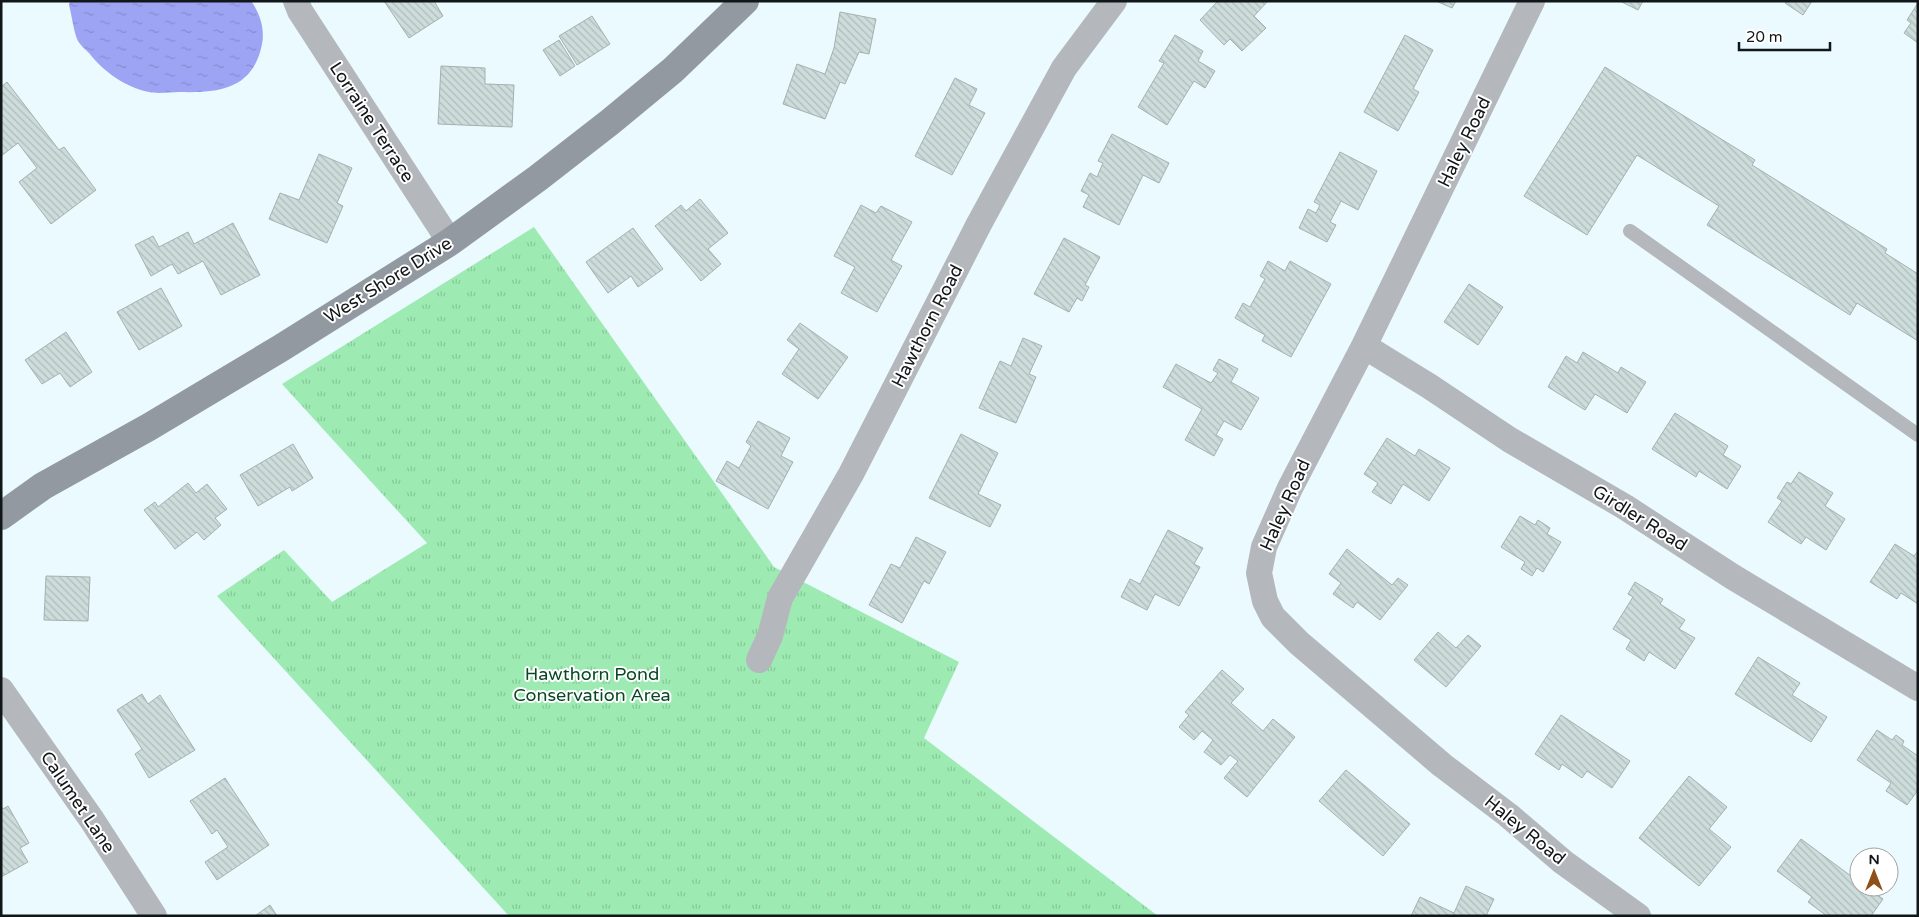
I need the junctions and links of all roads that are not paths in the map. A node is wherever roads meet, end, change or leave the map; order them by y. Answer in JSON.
{"nodes":[{"id":1,"x":296,"y":1,"type":"edge"},
{"id":2,"x":745,"y":1,"type":"edge"},
{"id":3,"x":1114,"y":1,"type":"edge"},
{"id":4,"x":1532,"y":1,"type":"edge"},
{"id":5,"x":1630,"y":230,"type":"dead end"},
{"id":6,"x":450,"y":242,"type":"junction"},
{"id":7,"x":1364,"y":346,"type":"junction"},
{"id":8,"x":1918,"y":435,"type":"edge"},
{"id":9,"x":1,"y":516,"type":"edge"},
{"id":10,"x":759,"y":660,"type":"dead end"},
{"id":11,"x":1918,"y":688,"type":"edge"},
{"id":12,"x":1,"y":690,"type":"edge"},
{"id":13,"x":154,"y":916,"type":"edge"},
{"id":14,"x":1638,"y":916,"type":"edge"}],
"edges":[{"from":1,"to":6,"type":"street","name":"Lorraine Terrace"},
{"from":2,"to":6,"type":"main road","name":"West Shore Drive"},
{"from":3,"to":10,"type":"street","name":"Hawthorn Road"},
{"from":4,"to":7,"type":"street","name":"Haley Road"},
{"from":5,"to":8,"type":"lane"},
{"from":6,"to":9,"type":"main road","name":"West Shore Drive"},
{"from":7,"to":11,"type":"street","name":"Girdler Road"},
{"from":7,"to":14,"type":"street","name":"Haley Road"},
{"from":12,"to":13,"type":"street","name":"Calumet Lane"}]}
